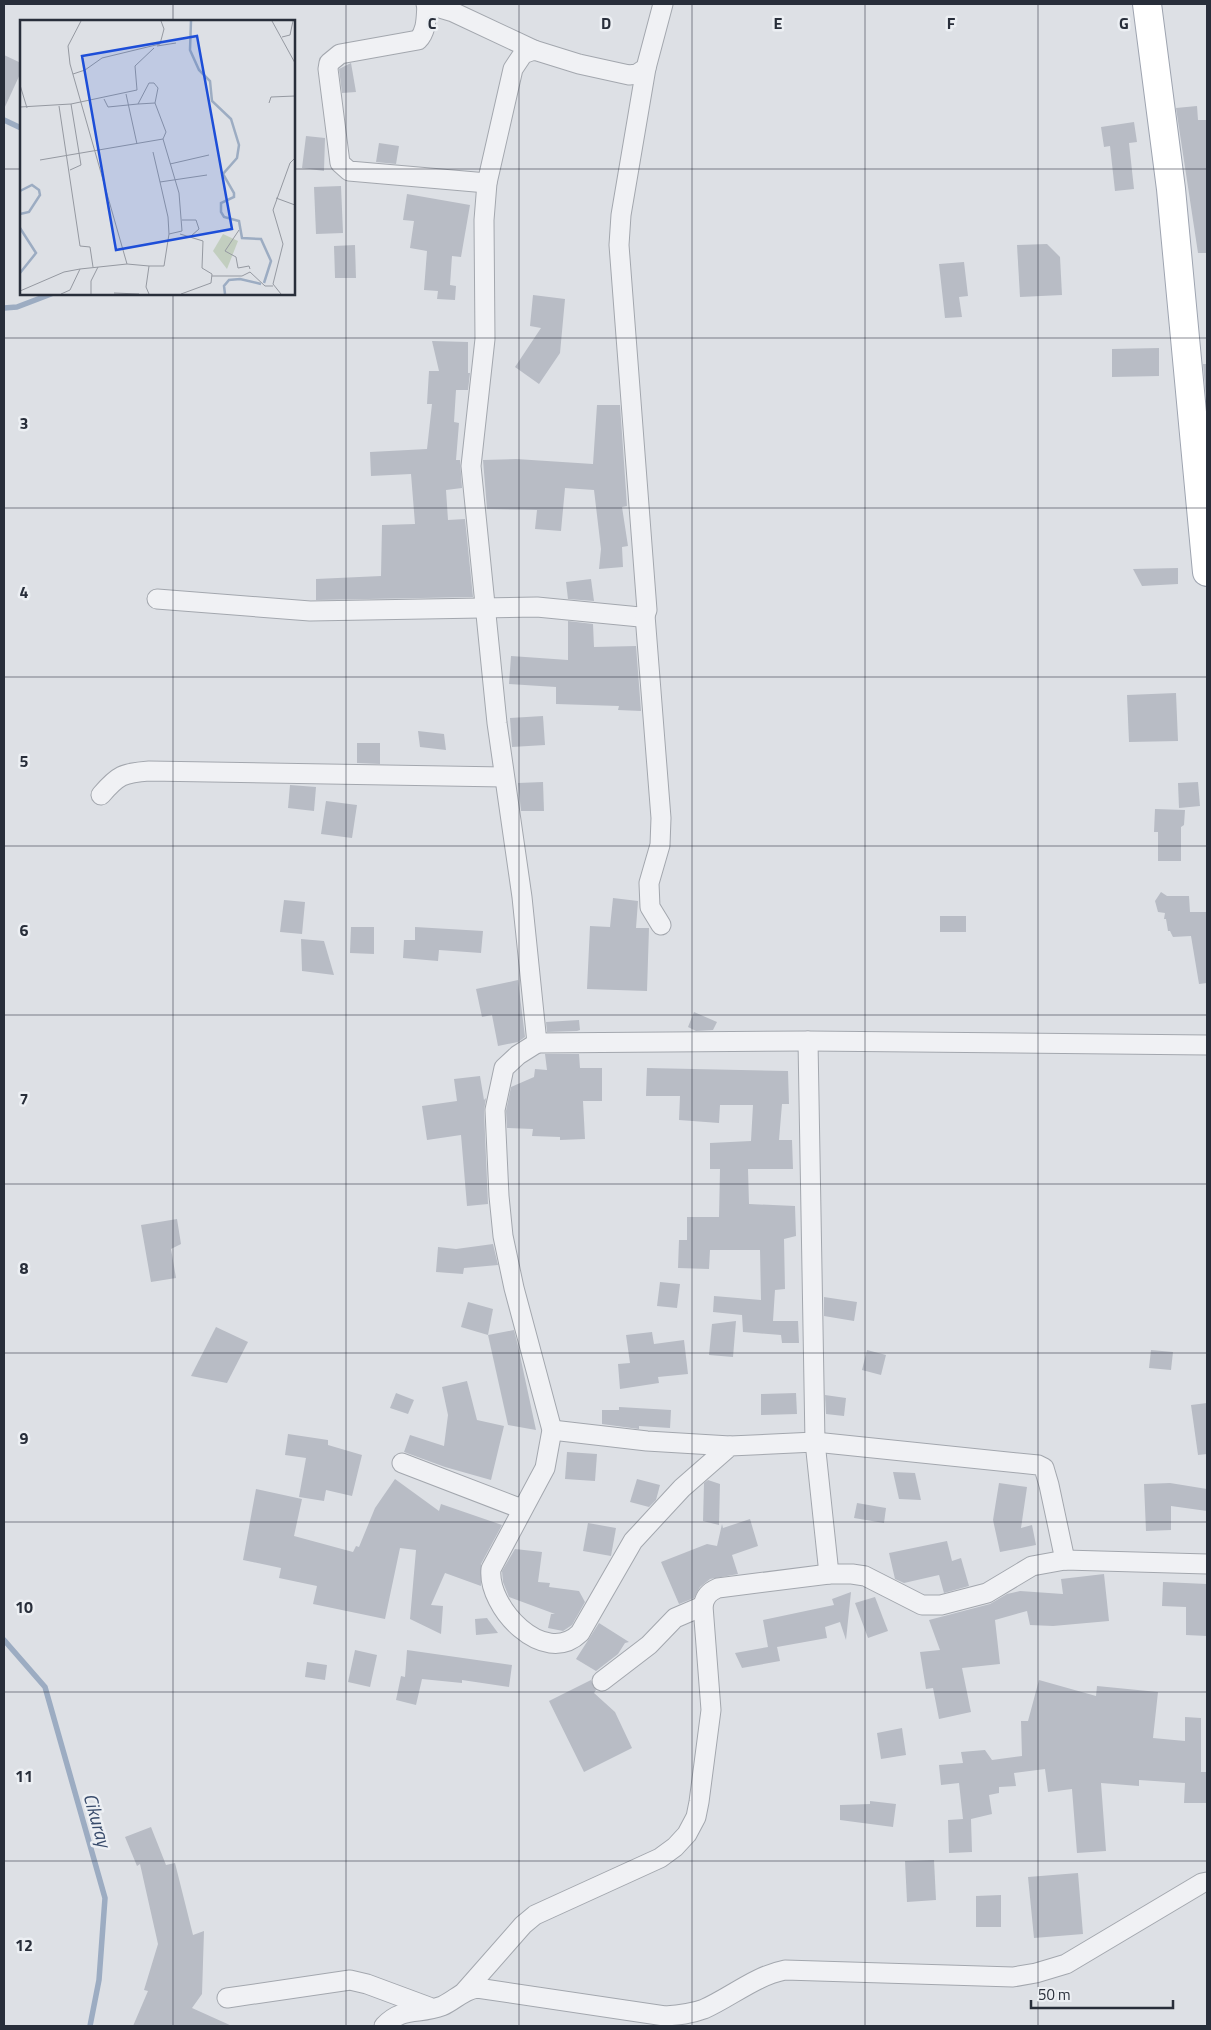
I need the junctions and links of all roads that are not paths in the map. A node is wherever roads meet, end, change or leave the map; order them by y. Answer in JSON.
{"nodes":[{"id":1,"x":427,"y":4,"type":"edge"},
{"id":2,"x":663,"y":4,"type":"edge"},
{"id":3,"x":1147,"y":4,"type":"edge"},
{"id":4,"x":534,"y":50,"type":"junction"},
{"id":5,"x":646,"y":68,"type":"junction"},
{"id":6,"x":487,"y":184,"type":"junction"},
{"id":7,"x":1207,"y":572,"type":"edge"},
{"id":8,"x":157,"y":600,"type":"dead end"},
{"id":9,"x":485,"y":609,"type":"junction"},
{"id":10,"x":645,"y":615,"type":"junction"},
{"id":11,"x":504,"y":777,"type":"junction"},
{"id":12,"x":101,"y":795,"type":"dead end"},
{"id":13,"x":661,"y":925,"type":"dead end"},
{"id":14,"x":808,"y":1041,"type":"junction"},
{"id":15,"x":537,"y":1043,"type":"junction"},
{"id":16,"x":1207,"y":1045,"type":"edge"},
{"id":17,"x":552,"y":1430,"type":"junction"},
{"id":18,"x":815,"y":1442,"type":"junction"},
{"id":19,"x":730,"y":1446,"type":"junction"},
{"id":20,"x":402,"y":1463,"type":"dead end"},
{"id":21,"x":522,"y":1509,"type":"junction"},
{"id":22,"x":1065,"y":1560,"type":"junction"},
{"id":23,"x":1207,"y":1564,"type":"edge"},
{"id":24,"x":829,"y":1574,"type":"junction"},
{"id":25,"x":704,"y":1606,"type":"junction"},
{"id":26,"x":602,"y":1681,"type":"dead end"},
{"id":27,"x":1207,"y":1882,"type":"edge"},
{"id":28,"x":465,"y":1991,"type":"junction"},
{"id":29,"x":227,"y":1998,"type":"dead end"},
{"id":30,"x":433,"y":2008,"type":"junction"},
{"id":31,"x":384,"y":2026,"type":"edge"}],
"edges":[{"from":1,"to":4,"type":"street"},
{"from":1,"to":6,"type":"street"},
{"from":2,"to":5,"type":"street"},
{"from":3,"to":7,"type":"main road"},
{"from":4,"to":5,"type":"street"},
{"from":4,"to":6,"type":"street"},
{"from":5,"to":10,"type":"street"},
{"from":6,"to":9,"type":"street"},
{"from":8,"to":9,"type":"street"},
{"from":9,"to":10,"type":"street"},
{"from":9,"to":11,"type":"street"},
{"from":10,"to":13,"type":"street"},
{"from":11,"to":12,"type":"street"},
{"from":11,"to":15,"type":"street"},
{"from":14,"to":15,"type":"street"},
{"from":14,"to":16,"type":"street"},
{"from":14,"to":18,"type":"street"},
{"from":15,"to":17,"type":"street"},
{"from":17,"to":19,"type":"street"},
{"from":17,"to":21,"type":"street"},
{"from":18,"to":19,"type":"street"},
{"from":18,"to":22,"type":"street"},
{"from":18,"to":24,"type":"street"},
{"from":19,"to":21,"type":"street"},
{"from":20,"to":21,"type":"street"},
{"from":22,"to":23,"type":"street"},
{"from":22,"to":24,"type":"street"},
{"from":24,"to":25,"type":"street"},
{"from":25,"to":26,"type":"street"},
{"from":25,"to":28,"type":"street"},
{"from":27,"to":28,"type":"street"},
{"from":28,"to":30,"type":"street"},
{"from":29,"to":30,"type":"street"},
{"from":30,"to":31,"type":"street"}]}
